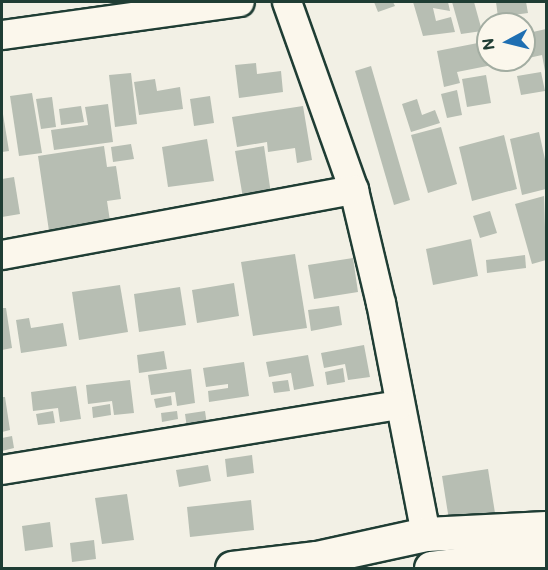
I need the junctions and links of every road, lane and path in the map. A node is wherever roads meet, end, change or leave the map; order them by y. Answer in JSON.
{"nodes":[{"id":1,"x":240,"y":2,"type":"edge"},
{"id":2,"x":287,"y":2,"type":"edge"},
{"id":3,"x":2,"y":35,"type":"edge"},
{"id":4,"x":354,"y":190,"type":"junction"},
{"id":5,"x":2,"y":255,"type":"edge"},
{"id":6,"x":399,"y":405,"type":"junction"},
{"id":7,"x":2,"y":470,"type":"edge"},
{"id":8,"x":546,"y":528,"type":"edge"},
{"id":9,"x":426,"y":534,"type":"junction"},
{"id":10,"x":546,"y":555,"type":"edge"},
{"id":11,"x":232,"y":568,"type":"edge"},
{"id":12,"x":431,"y":568,"type":"edge"}],
"edges":[{"from":1,"to":3,"type":"street"},
{"from":2,"to":4,"type":"street"},
{"from":4,"to":5,"type":"street"},
{"from":4,"to":6,"type":"street"},
{"from":6,"to":7,"type":"street"},
{"from":6,"to":9,"type":"street"},
{"from":8,"to":9,"type":"main road"},
{"from":9,"to":11,"type":"main road"},
{"from":10,"to":12,"type":"main road"}]}
